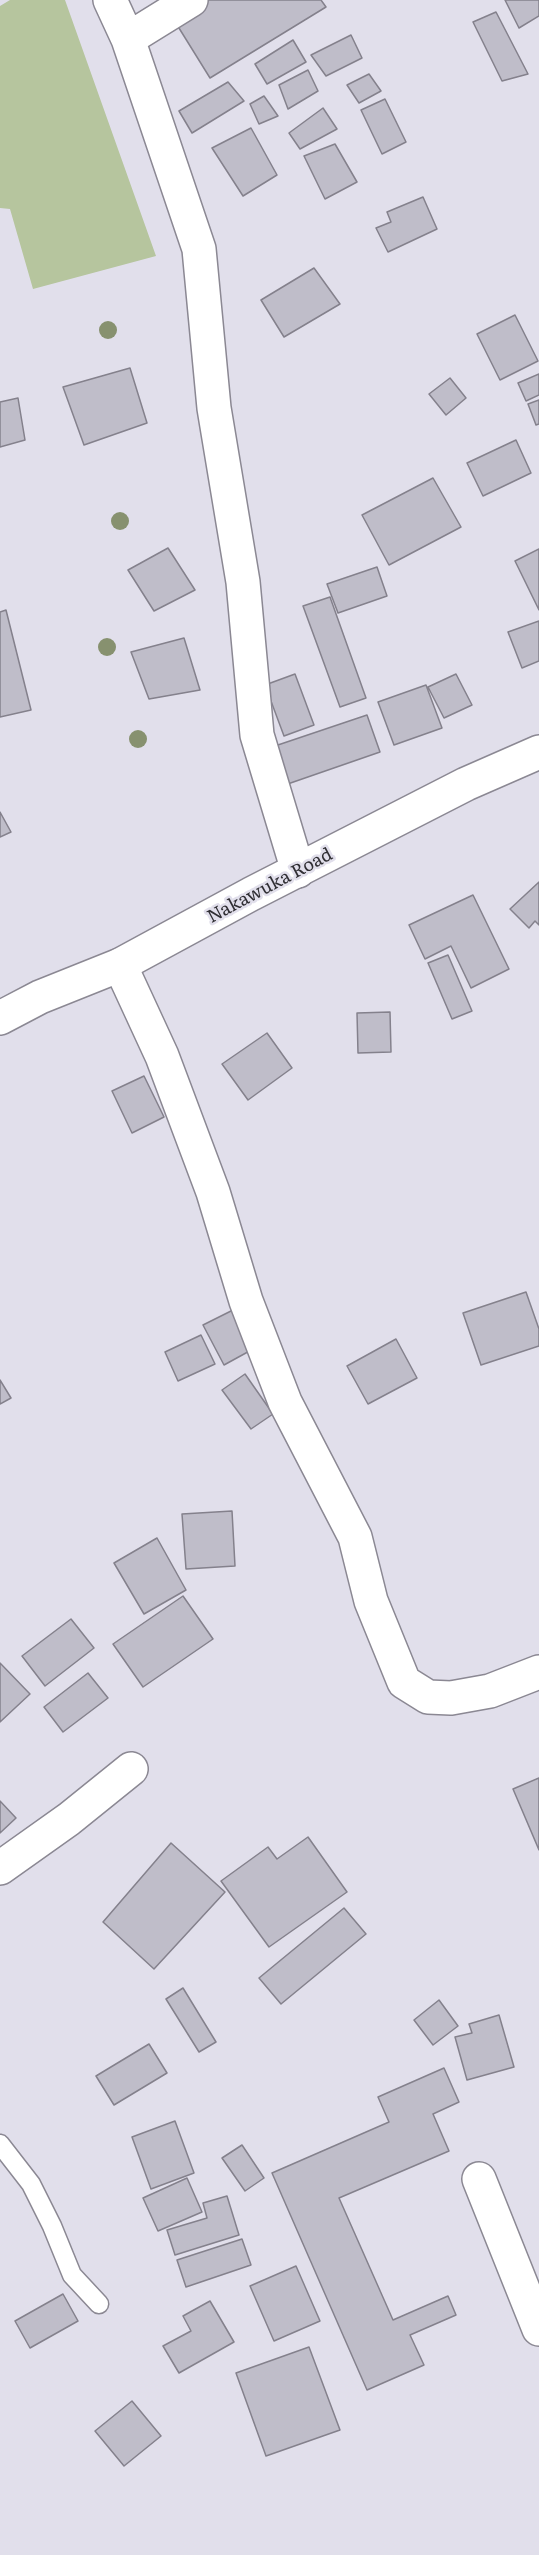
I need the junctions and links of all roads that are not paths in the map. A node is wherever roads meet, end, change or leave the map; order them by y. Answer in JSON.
{"nodes":[{"id":1,"x":110,"y":0,"type":"edge"},
{"id":2,"x":191,"y":0,"type":"edge"},
{"id":3,"x":128,"y":39,"type":"junction"},
{"id":4,"x":539,"y":752,"type":"edge"},
{"id":5,"x":298,"y":871,"type":"junction"},
{"id":6,"x":120,"y":965,"type":"junction"},
{"id":7,"x":0,"y":1018,"type":"edge"},
{"id":8,"x":539,"y":1672,"type":"edge"},
{"id":9,"x":131,"y":1769,"type":"dead end"},
{"id":10,"x":0,"y":1868,"type":"edge"},
{"id":11,"x":0,"y":2144,"type":"edge"},
{"id":12,"x":479,"y":2179,"type":"dead end"},
{"id":13,"x":99,"y":2304,"type":"dead end"},
{"id":14,"x":539,"y":2329,"type":"edge"}],
"edges":[{"from":1,"to":3,"type":"street"},
{"from":2,"to":3,"type":"street"},
{"from":3,"to":5,"type":"street"},
{"from":4,"to":5,"type":"street","name":"Nakawuka Road"},
{"from":5,"to":6,"type":"street","name":"Nakawuka Road"},
{"from":6,"to":7,"type":"street","name":"Nakawuka Road"},
{"from":6,"to":8,"type":"street"},
{"from":9,"to":10,"type":"street"},
{"from":11,"to":13,"type":"lane"},
{"from":12,"to":14,"type":"street"}]}
